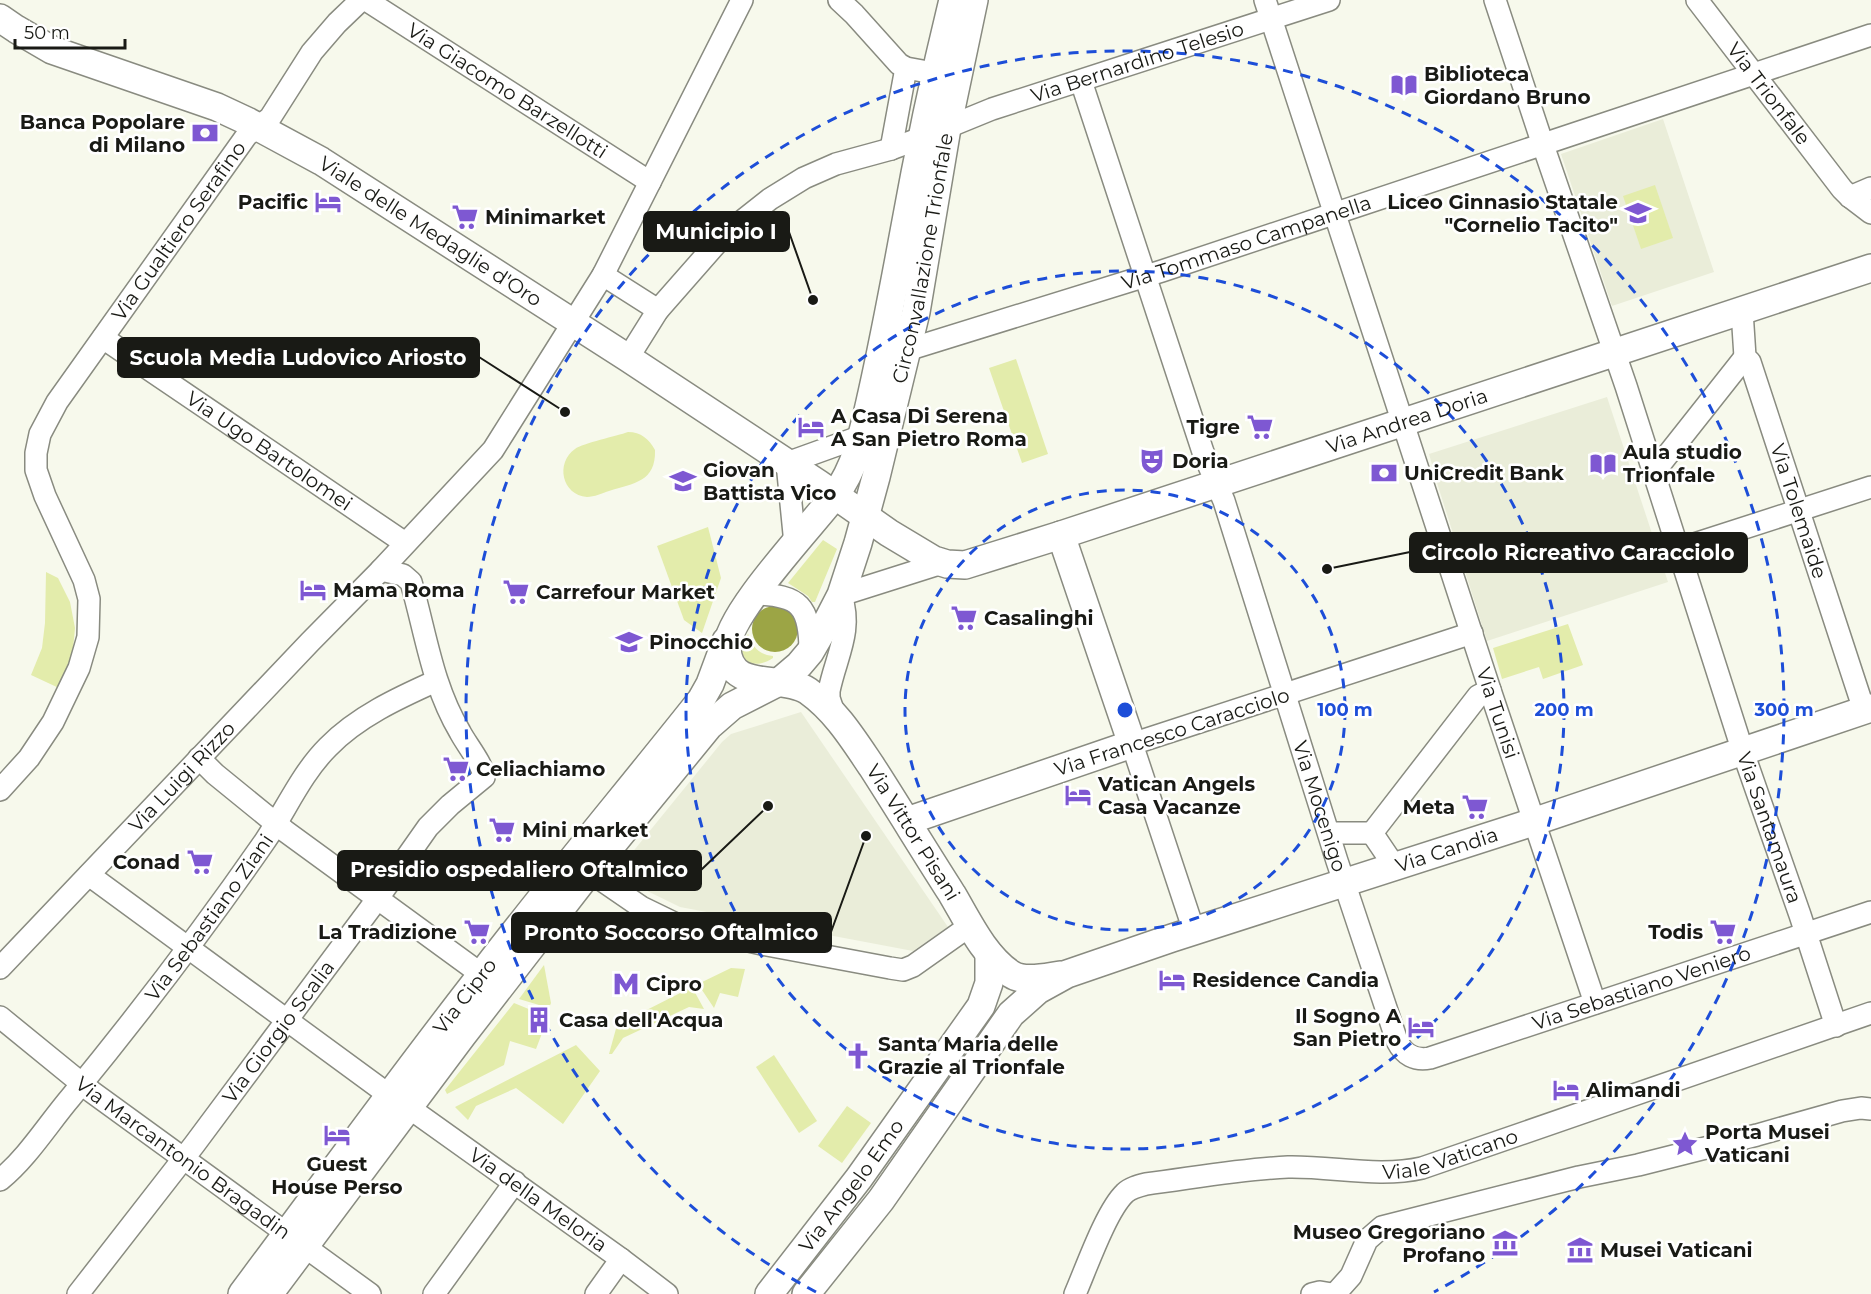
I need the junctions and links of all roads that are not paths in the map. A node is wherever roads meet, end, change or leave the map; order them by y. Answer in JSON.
{"nodes":[{"id":1,"x":364,"y":0,"type":"edge"},
{"id":2,"x":742,"y":0,"type":"edge"},
{"id":3,"x":839,"y":0,"type":"edge"},
{"id":4,"x":953,"y":0,"type":"edge"},
{"id":5,"x":974,"y":0,"type":"edge"},
{"id":6,"x":1329,"y":0,"type":"edge"},
{"id":7,"x":1495,"y":0,"type":"edge"},
{"id":8,"x":1697,"y":0,"type":"edge"},
{"id":9,"x":1268,"y":9,"type":"edge"},
{"id":10,"x":0,"y":18,"type":"edge"},
{"id":11,"x":1871,"y":35,"type":"edge"},
{"id":12,"x":906,"y":68,"type":"junction"},
{"id":13,"x":1754,"y":74,"type":"junction"},
{"id":14,"x":947,"y":75,"type":"junction"},
{"id":15,"x":1081,"y":81,"type":"junction"},
{"id":16,"x":259,"y":128,"type":"junction"},
{"id":17,"x":947,"y":128,"type":"junction"},
{"id":18,"x":921,"y":138,"type":"junction"},
{"id":19,"x":1543,"y":145,"type":"junction"},
{"id":20,"x":891,"y":149,"type":"junction"},
{"id":21,"x":650,"y":182,"type":"junction"},
{"id":22,"x":1871,"y":188,"type":"edge"},
{"id":23,"x":1846,"y":193,"type":"junction"},
{"id":24,"x":1871,"y":213,"type":"edge"},
{"id":25,"x":1334,"y":214,"type":"junction"},
{"id":26,"x":1871,"y":268,"type":"edge"},
{"id":27,"x":603,"y":275,"type":"junction"},
{"id":28,"x":1145,"y":276,"type":"junction"},
{"id":29,"x":658,"y":310,"type":"junction"},
{"id":30,"x":1742,"y":311,"type":"junction"},
{"id":31,"x":573,"y":324,"type":"junction"},
{"id":32,"x":103,"y":338,"type":"junction"},
{"id":33,"x":907,"y":350,"type":"junction"},
{"id":34,"x":1614,"y":353,"type":"junction"},
{"id":35,"x":1745,"y":357,"type":"junction"},
{"id":36,"x":628,"y":358,"type":"junction"},
{"id":37,"x":1403,"y":423,"type":"junction"},
{"id":38,"x":862,"y":436,"type":"junction"},
{"id":39,"x":787,"y":463,"type":"junction"},
{"id":40,"x":1654,"y":472,"type":"junction"},
{"id":41,"x":1216,"y":484,"type":"junction"},
{"id":42,"x":1871,"y":487,"type":"edge"},
{"id":43,"x":836,"y":495,"type":"junction"},
{"id":44,"x":1799,"y":510,"type":"junction"},
{"id":45,"x":865,"y":516,"type":"junction"},
{"id":46,"x":1061,"y":535,"type":"junction"},
{"id":47,"x":409,"y":540,"type":"junction"},
{"id":48,"x":795,"y":544,"type":"junction"},
{"id":49,"x":1679,"y":549,"type":"junction"},
{"id":50,"x":942,"y":563,"type":"junction"},
{"id":51,"x":381,"y":570,"type":"junction"},
{"id":52,"x":754,"y":594,"type":"junction"},
{"id":53,"x":841,"y":595,"type":"junction"},
{"id":54,"x":1472,"y":633,"type":"junction"},
{"id":55,"x":727,"y":639,"type":"junction"},
{"id":56,"x":810,"y":652,"type":"junction"},
{"id":57,"x":436,"y":681,"type":"junction"},
{"id":58,"x":779,"y":682,"type":"junction"},
{"id":59,"x":1490,"y":690,"type":"junction"},
{"id":60,"x":1284,"y":694,"type":"junction"},
{"id":61,"x":1868,"y":709,"type":"edge"},
{"id":62,"x":834,"y":713,"type":"junction"},
{"id":63,"x":1132,"y":744,"type":"junction"},
{"id":64,"x":1743,"y":752,"type":"junction"},
{"id":65,"x":199,"y":758,"type":"junction"},
{"id":66,"x":0,"y":790,"type":"edge"},
{"id":67,"x":908,"y":821,"type":"junction"},
{"id":68,"x":1534,"y":821,"type":"junction"},
{"id":69,"x":276,"y":824,"type":"junction"},
{"id":70,"x":1329,"y":833,"type":"junction"},
{"id":71,"x":1372,"y":833,"type":"junction"},
{"id":72,"x":1395,"y":867,"type":"junction"},
{"id":73,"x":590,"y":872,"type":"junction"},
{"id":74,"x":89,"y":875,"type":"junction"},
{"id":75,"x":1345,"y":883,"type":"junction"},
{"id":76,"x":378,"y":898,"type":"junction"},
{"id":77,"x":1871,"y":912,"type":"edge"},
{"id":78,"x":971,"y":925,"type":"junction"},
{"id":79,"x":1194,"y":931,"type":"junction"},
{"id":80,"x":1806,"y":934,"type":"junction"},
{"id":81,"x":188,"y":949,"type":"junction"},
{"id":82,"x":989,"y":954,"type":"junction"},
{"id":83,"x":0,"y":968,"type":"edge"},
{"id":84,"x":481,"y":974,"type":"junction"},
{"id":85,"x":1067,"y":974,"type":"junction"},
{"id":86,"x":1028,"y":999,"type":"joint"},
{"id":87,"x":1595,"y":1003,"type":"junction"},
{"id":88,"x":1871,"y":1013,"type":"edge"},
{"id":89,"x":0,"y":1017,"type":"edge"},
{"id":90,"x":287,"y":1019,"type":"junction"},
{"id":91,"x":1836,"y":1026,"type":"junction"},
{"id":92,"x":1409,"y":1056,"type":"joint"},
{"id":93,"x":933,"y":1074,"type":"junction"},
{"id":94,"x":82,"y":1084,"type":"junction"},
{"id":95,"x":959,"y":1089,"type":"junction"},
{"id":96,"x":399,"y":1101,"type":"junction"},
{"id":97,"x":1871,"y":1109,"type":"edge"},
{"id":98,"x":184,"y":1159,"type":"junction"},
{"id":99,"x":0,"y":1179,"type":"edge"},
{"id":100,"x":515,"y":1182,"type":"junction"},
{"id":101,"x":296,"y":1240,"type":"junction"},
{"id":102,"x":621,"y":1259,"type":"junction"},
{"id":103,"x":78,"y":1294,"type":"edge"},
{"id":104,"x":242,"y":1294,"type":"edge"},
{"id":105,"x":269,"y":1294,"type":"edge"},
{"id":106,"x":370,"y":1294,"type":"edge"},
{"id":107,"x":434,"y":1294,"type":"edge"},
{"id":108,"x":596,"y":1294,"type":"edge"},
{"id":109,"x":667,"y":1294,"type":"edge"},
{"id":110,"x":769,"y":1294,"type":"edge"},
{"id":111,"x":806,"y":1294,"type":"edge"},
{"id":112,"x":1075,"y":1294,"type":"edge"},
{"id":113,"x":1312,"y":1294,"type":"edge"},
{"id":114,"x":1333,"y":1294,"type":"edge"}],
"edges":[{"from":1,"to":16,"type":"street","name":"Via Gualtiero Serafino"},
{"from":1,"to":21,"type":"street","name":"Via Giacomo Barzellotti"},
{"from":2,"to":21,"type":"street"},
{"from":3,"to":12,"type":"street"},
{"from":4,"to":14,"type":"main road","name":"Circonvallazione Trionfale"},
{"from":5,"to":14,"type":"main road","name":"Circonvallazione Trionfale"},
{"from":6,"to":9,"type":"street","name":"Via Bernardino Telesio"},
{"from":7,"to":19,"type":"street","name":"Via Santamaura"},
{"from":8,"to":13,"type":"street","name":"Via Trionfale"},
{"from":9,"to":15,"type":"street","name":"Via Bernardino Telesio"},
{"from":9,"to":25,"type":"street","name":"Via Tunisi"},
{"from":10,"to":16,"type":"main road","name":"Viale delle Medaglie d'Oro"},
{"from":11,"to":13,"type":"street","name":"Via Tommaso Campanella"},
{"from":12,"to":14,"type":"street"},
{"from":12,"to":20,"type":"street"},
{"from":13,"to":19,"type":"street","name":"Via Tommaso Campanella"},
{"from":13,"to":23,"type":"street","name":"Via Trionfale"},
{"from":14,"to":17,"type":"main road","name":"Circonvallazione Trionfale"},
{"from":14,"to":18,"type":"main road","name":"Circonvallazione Trionfale"},
{"from":15,"to":17,"type":"street","name":"Via Bernardino Telesio"},
{"from":15,"to":28,"type":"street","name":"Via Mocenigo"},
{"from":16,"to":31,"type":"main road","name":"Viale delle Medaglie d'Oro"},
{"from":16,"to":32,"type":"street","name":"Via Gualtiero Serafino"},
{"from":17,"to":18,"type":"street","name":"Via Bernardino Telesio"},
{"from":17,"to":33,"type":"main road","name":"Circonvallazione Trionfale"},
{"from":18,"to":20,"type":"street","name":"Via Bernardino Telesio"},
{"from":18,"to":38,"type":"main road","name":"Circonvallazione Trionfale"},
{"from":19,"to":25,"type":"street","name":"Via Tommaso Campanella"},
{"from":19,"to":34,"type":"street","name":"Via Santamaura"},
{"from":20,"to":29,"type":"street","name":"Via Bernardino Telesio"},
{"from":21,"to":27,"type":"street"},
{"from":22,"to":23,"type":"street"},
{"from":23,"to":24,"type":"street","name":"Via Trionfale"},
{"from":25,"to":28,"type":"street","name":"Via Tommaso Campanella"},
{"from":25,"to":37,"type":"street","name":"Via Tunisi"},
{"from":26,"to":30,"type":"main road","name":"Via Andrea Doria"},
{"from":27,"to":29,"type":"street"},
{"from":27,"to":31,"type":"street"},
{"from":28,"to":33,"type":"street","name":"Via Tommaso Campanella"},
{"from":28,"to":41,"type":"street","name":"Via Mocenigo"},
{"from":29,"to":36,"type":"street","name":"Via Bernardino Telesio"},
{"from":30,"to":34,"type":"main road","name":"Via Andrea Doria"},
{"from":30,"to":35,"type":"street","name":"Via Tolemaide"},
{"from":31,"to":36,"type":"main road","name":"Viale delle Medaglie d'Oro"},
{"from":31,"to":47,"type":"street"},
{"from":32,"to":47,"type":"street","name":"Via Ugo Bartolomei"},
{"from":32,"to":66,"type":"street","name":"Via Gualtiero Serafino"},
{"from":33,"to":45,"type":"main road","name":"Circonvallazione Trionfale"},
{"from":34,"to":37,"type":"main road","name":"Via Andrea Doria"},
{"from":34,"to":40,"type":"street","name":"Via Santamaura"},
{"from":35,"to":40,"type":"street"},
{"from":35,"to":44,"type":"street","name":"Via Tolemaide"},
{"from":36,"to":39,"type":"main road","name":"Viale delle Medaglie d'Oro"},
{"from":37,"to":41,"type":"main road","name":"Via Andrea Doria"},
{"from":37,"to":54,"type":"street","name":"Via Tunisi"},
{"from":38,"to":39,"type":"street"},
{"from":38,"to":43,"type":"main road","name":"Circonvallazione Trionfale"},
{"from":39,"to":43,"type":"main road","name":"Viale delle Medaglie d'Oro"},
{"from":39,"to":48,"type":"street"},
{"from":40,"to":49,"type":"street","name":"Via Santamaura"},
{"from":41,"to":46,"type":"main road","name":"Via Andrea Doria"},
{"from":41,"to":60,"type":"street","name":"Via Mocenigo"},
{"from":42,"to":44,"type":"street"},
{"from":43,"to":45,"type":"main road","name":"Viale delle Medaglie d'Oro"},
{"from":43,"to":48,"type":"main road","name":"Circonvallazione Trionfale"},
{"from":44,"to":49,"type":"street"},
{"from":44,"to":61,"type":"street","name":"Via Tolemaide"},
{"from":45,"to":50,"type":"main road","name":"Viale delle Medaglie d'Oro"},
{"from":45,"to":53,"type":"main road","name":"Circonvallazione Trionfale"},
{"from":46,"to":50,"type":"main road","name":"Via Andrea Doria"},
{"from":46,"to":63,"type":"main road"},
{"from":47,"to":51,"type":"street","name":"Via Luigi Rizzo"},
{"from":48,"to":52,"type":"main road","name":"Circonvallazione Trionfale"},
{"from":49,"to":64,"type":"street","name":"Via Santamaura"},
{"from":50,"to":53,"type":"street"},
{"from":51,"to":57,"type":"street"},
{"from":51,"to":65,"type":"street","name":"Via Luigi Rizzo"},
{"from":52,"to":55,"type":"main road"},
{"from":52,"to":56,"type":"street"},
{"from":53,"to":56,"type":"main road","name":"Circonvallazione Trionfale"},
{"from":53,"to":62,"type":"street"},
{"from":54,"to":59,"type":"street","name":"Via Tunisi"},
{"from":54,"to":60,"type":"street","name":"Via Francesco Caracciolo"},
{"from":55,"to":58,"type":"main road"},
{"from":55,"to":84,"type":"main road","name":"Via Cipro"},
{"from":56,"to":58,"type":"main road"},
{"from":57,"to":69,"type":"street","name":"Via Sebastiano Ziani"},
{"from":57,"to":76,"type":"street","name":"Via Giorgio Scalia"},
{"from":58,"to":62,"type":"main road","name":"Via Vittor Pisani"},
{"from":58,"to":73,"type":"main road","name":"Via Cipro"},
{"from":59,"to":68,"type":"street","name":"Via Tunisi"},
{"from":59,"to":71,"type":"street"},
{"from":60,"to":63,"type":"street","name":"Via Francesco Caracciolo"},
{"from":60,"to":70,"type":"street","name":"Via Mocenigo"},
{"from":61,"to":64,"type":"main road","name":"Via Candia"},
{"from":62,"to":67,"type":"main road","name":"Via Vittor Pisani"},
{"from":63,"to":67,"type":"main road","name":"Via Francesco Caracciolo"},
{"from":63,"to":79,"type":"street"},
{"from":64,"to":68,"type":"main road","name":"Via Candia"},
{"from":64,"to":80,"type":"street","name":"Via Santamaura"},
{"from":65,"to":69,"type":"street"},
{"from":65,"to":74,"type":"street","name":"Via Luigi Rizzo"},
{"from":67,"to":78,"type":"main road","name":"Via Vittor Pisani"},
{"from":68,"to":72,"type":"main road","name":"Via Candia"},
{"from":68,"to":87,"type":"street","name":"Via Tunisi"},
{"from":69,"to":76,"type":"street"},
{"from":69,"to":81,"type":"street","name":"Via Sebastiano Ziani"},
{"from":70,"to":71,"type":"street"},
{"from":70,"to":75,"type":"street","name":"Via Mocenigo"},
{"from":71,"to":72,"type":"street"},
{"from":72,"to":75,"type":"main road","name":"Via Candia"},
{"from":73,"to":78,"type":"street"},
{"from":73,"to":96,"type":"main road","name":"Via Cipro"},
{"from":74,"to":81,"type":"street","name":"Via della Meloria"},
{"from":74,"to":83,"type":"street","name":"Via Luigi Rizzo"},
{"from":75,"to":79,"type":"main road","name":"Via Candia"},
{"from":75,"to":92,"type":"street","name":"Via Mocenigo"},
{"from":76,"to":84,"type":"street"},
{"from":76,"to":90,"type":"street","name":"Via Giorgio Scalia"},
{"from":77,"to":80,"type":"street","name":"Via Sebastiano Veniero"},
{"from":78,"to":82,"type":"main road","name":"Via Vittor Pisani"},
{"from":79,"to":85,"type":"main road","name":"Via Candia"},
{"from":80,"to":87,"type":"street","name":"Via Sebastiano Veniero"},
{"from":80,"to":91,"type":"street","name":"Via Santamaura"},
{"from":81,"to":90,"type":"street","name":"Via della Meloria"},
{"from":81,"to":94,"type":"street","name":"Via Sebastiano Ziani"},
{"from":82,"to":85,"type":"main road","name":"Via Vittor Pisani"},
{"from":82,"to":93,"type":"main road","name":"Via Angelo Emo"},
{"from":84,"to":96,"type":"main road","name":"Via Cipro"},
{"from":85,"to":86,"type":"main road","name":"Via Candia"},
{"from":86,"to":95,"type":"main road","name":"Via Angelo Emo"},
{"from":87,"to":92,"type":"street","name":"Via Sebastiano Veniero"},
{"from":88,"to":91,"type":"street","name":"Viale Vaticano"},
{"from":89,"to":94,"type":"street","name":"Via Marcantonio Bragadin"},
{"from":90,"to":96,"type":"street","name":"Via della Meloria"},
{"from":90,"to":98,"type":"street","name":"Via Giorgio Scalia"},
{"from":91,"to":112,"type":"street","name":"Viale Vaticano"},
{"from":93,"to":95,"type":"street"},
{"from":93,"to":110,"type":"main road","name":"Via Angelo Emo"},
{"from":94,"to":98,"type":"street","name":"Via Marcantonio Bragadin"},
{"from":94,"to":99,"type":"street","name":"Via Sebastiano Ziani"},
{"from":95,"to":111,"type":"main road","name":"Via Angelo Emo"},
{"from":96,"to":100,"type":"street","name":"Via della Meloria"},
{"from":96,"to":101,"type":"main road","name":"Via Cipro"},
{"from":97,"to":114,"type":"street"},
{"from":98,"to":101,"type":"street","name":"Via Marcantonio Bragadin"},
{"from":98,"to":103,"type":"street","name":"Via Giorgio Scalia"},
{"from":100,"to":102,"type":"street","name":"Via della Meloria"},
{"from":100,"to":107,"type":"street"},
{"from":101,"to":104,"type":"main road","name":"Via Cipro"},
{"from":101,"to":105,"type":"main road","name":"Via Cipro"},
{"from":101,"to":106,"type":"street","name":"Via Marcantonio Bragadin"},
{"from":102,"to":108,"type":"street"},
{"from":102,"to":109,"type":"street","name":"Via della Meloria"},
{"from":113,"to":114,"type":"street"}]}
